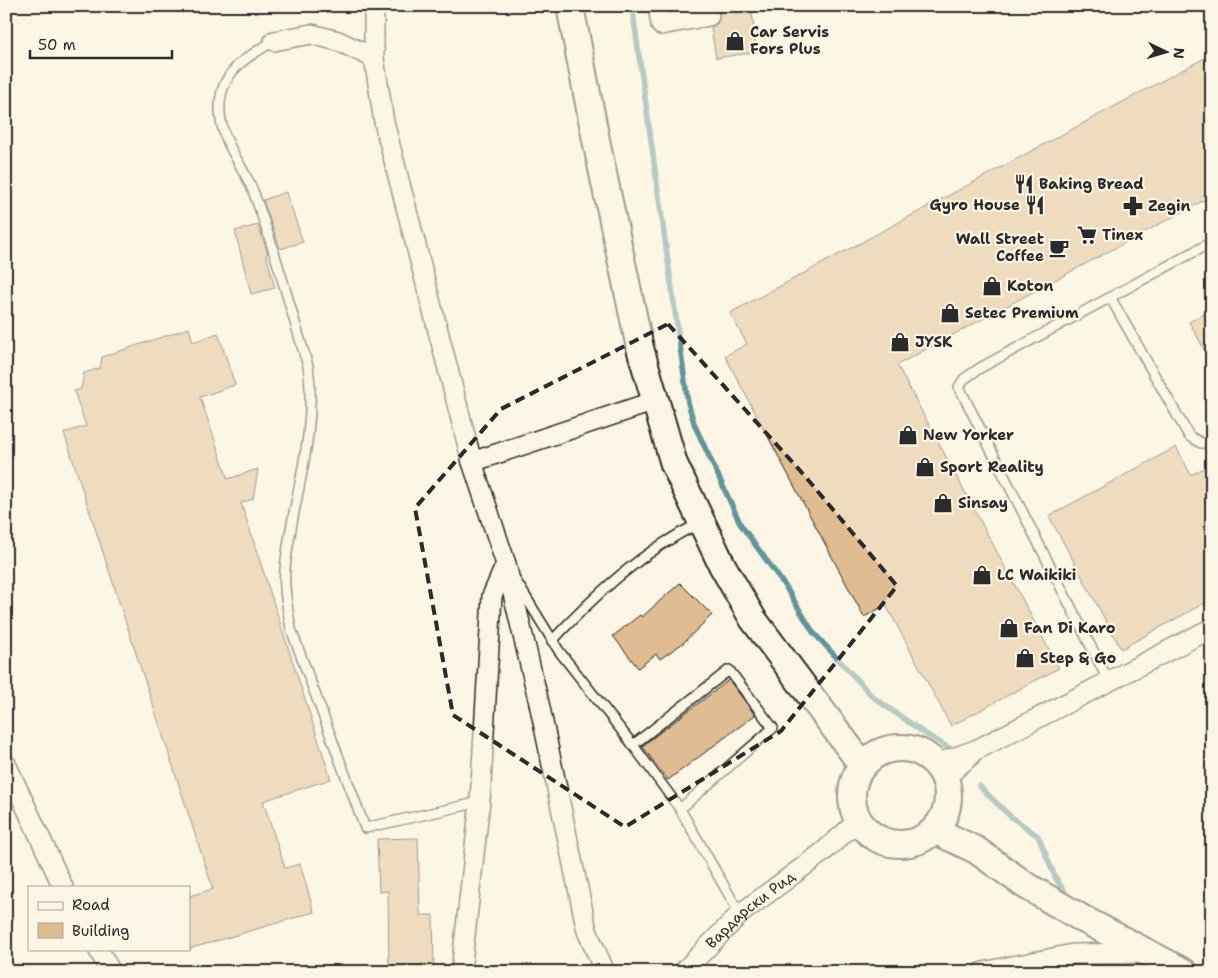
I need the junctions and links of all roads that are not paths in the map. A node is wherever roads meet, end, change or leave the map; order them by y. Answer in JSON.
{"nodes":[{"id":1,"x":374,"y":6,"type":"edge"},
{"id":2,"x":570,"y":6,"type":"edge"},
{"id":3,"x":658,"y":6,"type":"edge"},
{"id":4,"x":709,"y":16,"type":"dead end"},
{"id":5,"x":274,"y":41,"type":"joint"},
{"id":6,"x":374,"y":58,"type":"junction"},
{"id":7,"x":1212,"y":242,"type":"edge"},
{"id":8,"x":1110,"y":297,"type":"junction"},
{"id":9,"x":655,"y":401,"type":"junction"},
{"id":10,"x":1212,"y":443,"type":"edge"},
{"id":11,"x":472,"y":462,"type":"junction"},
{"id":12,"x":700,"y":523,"type":"junction"},
{"id":13,"x":506,"y":564,"type":"junction"},
{"id":14,"x":1212,"y":628,"type":"edge"},
{"id":15,"x":552,"y":641,"type":"junction"},
{"id":16,"x":1109,"y":682,"type":"junction"},
{"id":17,"x":633,"y":745,"type":"junction"},
{"id":18,"x":870,"y":760,"type":"junction"},
{"id":19,"x":6,"y":764,"type":"edge"},
{"id":20,"x":941,"y":772,"type":"junction"},
{"id":21,"x":480,"y":802,"type":"junction"},
{"id":22,"x":680,"y":809,"type":"junction"},
{"id":23,"x":940,"y":821,"type":"junction"},
{"id":24,"x":863,"y":826,"type":"junction"},
{"id":25,"x":63,"y":886,"type":"edge"},
{"id":26,"x":740,"y":914,"type":"junction"},
{"id":27,"x":99,"y":950,"type":"edge"},
{"id":28,"x":1149,"y":953,"type":"junction"},
{"id":29,"x":111,"y":972,"type":"edge"},
{"id":30,"x":461,"y":972,"type":"edge"},
{"id":31,"x":605,"y":972,"type":"edge"},
{"id":32,"x":683,"y":972,"type":"edge"},
{"id":33,"x":983,"y":972,"type":"edge"},
{"id":34,"x":1184,"y":972,"type":"edge"}],
"edges":[{"from":1,"to":6,"type":"street"},
{"from":2,"to":9,"type":"main road"},
{"from":3,"to":4,"type":"street"},
{"from":5,"to":6,"type":"street"},
{"from":5,"to":21,"type":"lane"},
{"from":6,"to":11,"type":"street"},
{"from":7,"to":8,"type":"lane"},
{"from":8,"to":10,"type":"lane"},
{"from":8,"to":16,"type":"lane"},
{"from":9,"to":11,"type":"street"},
{"from":9,"to":12,"type":"main road"},
{"from":11,"to":13,"type":"street"},
{"from":12,"to":15,"type":"lane"},
{"from":12,"to":18,"type":"main road"},
{"from":13,"to":15,"type":"lane"},
{"from":13,"to":21,"type":"street"},
{"from":13,"to":31,"type":"street"},
{"from":14,"to":16,"type":"street"},
{"from":15,"to":17,"type":"lane"},
{"from":16,"to":20,"type":"street"},
{"from":17,"to":22,"type":"lane"},
{"from":17,"to":22,"type":"lane"},
{"from":18,"to":20,"type":"main road"},
{"from":18,"to":24,"type":"main road"},
{"from":19,"to":25,"type":"street"},
{"from":20,"to":23,"type":"main road"},
{"from":21,"to":30,"type":"street"},
{"from":22,"to":26,"type":"lane"},
{"from":23,"to":24,"type":"main road"},
{"from":23,"to":28,"type":"main road"},
{"from":24,"to":26,"type":"street","name":"Вардарски Рид"},
{"from":26,"to":32,"type":"street","name":"Вардарски Рид"},
{"from":27,"to":29,"type":"street"},
{"from":28,"to":33,"type":"street"},
{"from":28,"to":34,"type":"main road"}]}
